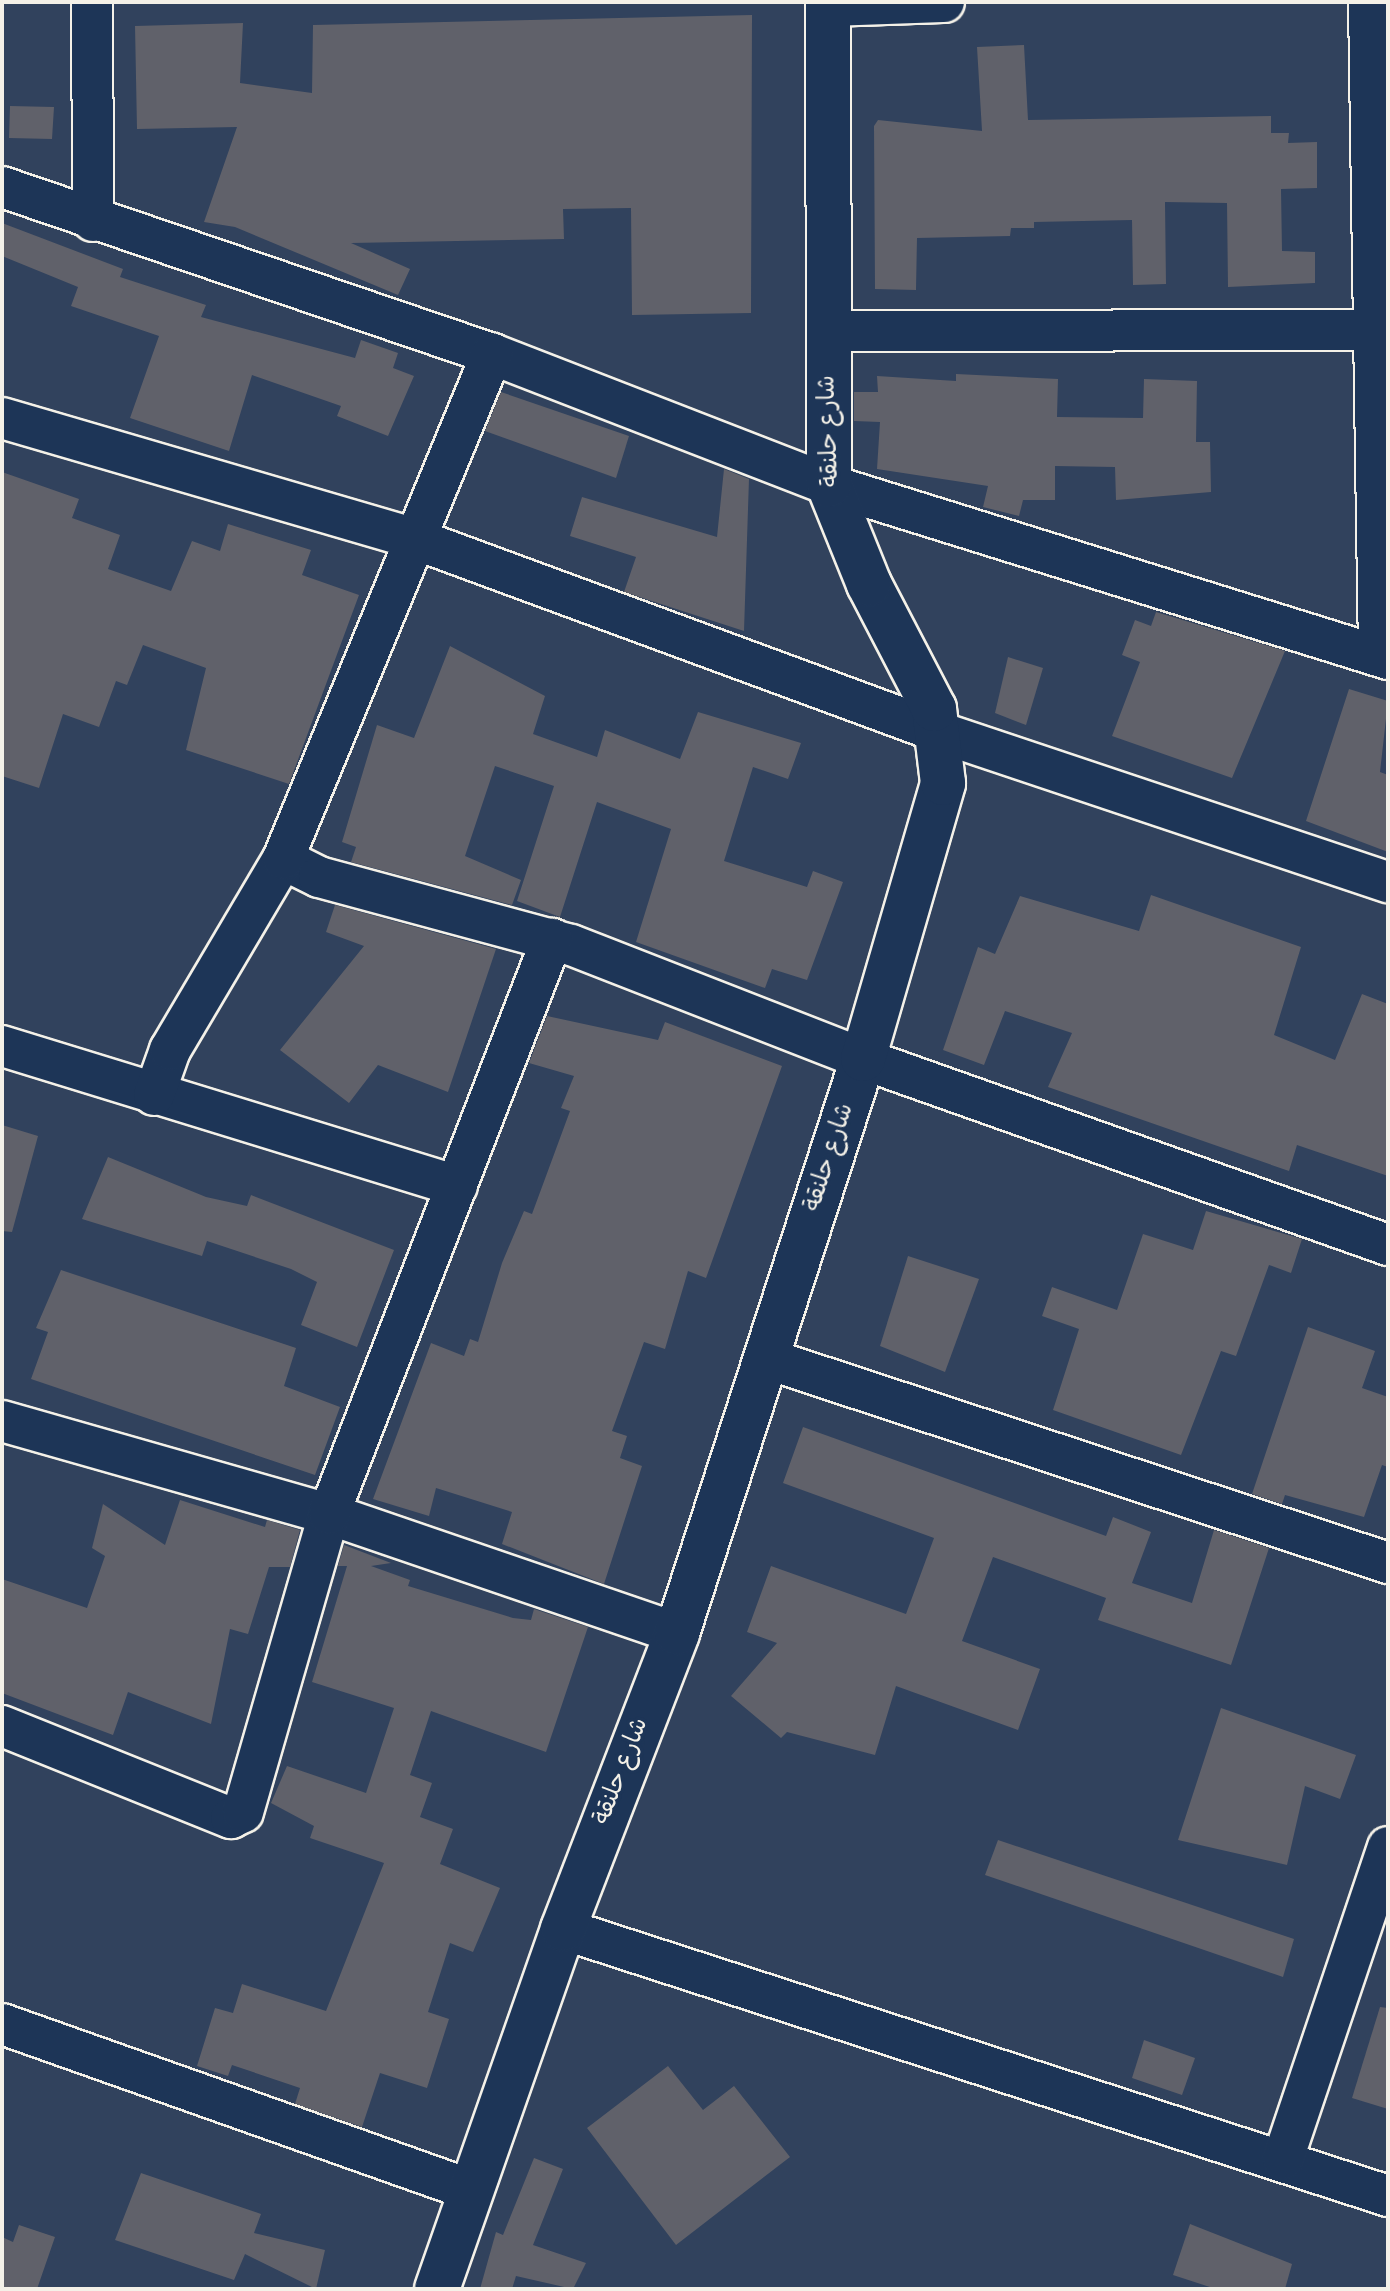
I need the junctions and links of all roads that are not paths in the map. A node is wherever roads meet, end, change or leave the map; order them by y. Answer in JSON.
{"nodes":[{"id":1,"x":92,"y":2,"type":"edge"},
{"id":2,"x":944,"y":2,"type":"edge"},
{"id":3,"x":1369,"y":2,"type":"edge"},
{"id":4,"x":829,"y":4,"type":"edge"},
{"id":5,"x":2,"y":187,"type":"edge"},
{"id":6,"x":93,"y":221,"type":"junction"},
{"id":7,"x":1380,"y":330,"type":"edge"},
{"id":8,"x":828,"y":331,"type":"junction"},
{"id":9,"x":492,"y":354,"type":"junction"},
{"id":10,"x":2,"y":418,"type":"edge"},
{"id":11,"x":829,"y":485,"type":"junction"},
{"id":12,"x":418,"y":540,"type":"junction"},
{"id":13,"x":1384,"y":658,"type":"edge"},
{"id":14,"x":942,"y":733,"type":"junction"},
{"id":15,"x":283,"y":859,"type":"junction"},
{"id":16,"x":1388,"y":882,"type":"edge"},
{"id":17,"x":552,"y":939,"type":"junction"},
{"id":18,"x":2,"y":1046,"type":"edge"},
{"id":19,"x":863,"y":1059,"type":"junction"},
{"id":20,"x":154,"y":1095,"type":"junction"},
{"id":21,"x":457,"y":1186,"type":"junction"},
{"id":22,"x":1388,"y":1245,"type":"edge"},
{"id":23,"x":765,"y":1358,"type":"junction"},
{"id":24,"x":2,"y":1421,"type":"edge"},
{"id":25,"x":329,"y":1514,"type":"junction"},
{"id":26,"x":1388,"y":1563,"type":"edge"},
{"id":27,"x":677,"y":1633,"type":"junction"},
{"id":28,"x":2,"y":1726,"type":"edge"},
{"id":29,"x":1387,"y":1854,"type":"edge"},
{"id":30,"x":563,"y":1929,"type":"junction"},
{"id":31,"x":2,"y":2024,"type":"edge"},
{"id":32,"x":1283,"y":2159,"type":"junction"},
{"id":33,"x":470,"y":2190,"type":"junction"},
{"id":34,"x":1388,"y":2196,"type":"edge"},
{"id":35,"x":437,"y":2289,"type":"edge"}],
"edges":[{"from":1,"to":6,"type":"street"},
{"from":2,"to":4,"type":"street"},
{"from":3,"to":7,"type":"street"},
{"from":4,"to":8,"type":"street","name":"شارع حلنقة"},
{"from":5,"to":6,"type":"street"},
{"from":6,"to":9,"type":"street"},
{"from":7,"to":8,"type":"street"},
{"from":7,"to":13,"type":"street"},
{"from":8,"to":11,"type":"street","name":"شارع حلنقة"},
{"from":9,"to":11,"type":"street"},
{"from":9,"to":12,"type":"street"},
{"from":10,"to":12,"type":"street"},
{"from":11,"to":13,"type":"street"},
{"from":11,"to":14,"type":"street","name":"شارع حلنقة"},
{"from":12,"to":14,"type":"street"},
{"from":12,"to":15,"type":"street"},
{"from":14,"to":16,"type":"street"},
{"from":14,"to":19,"type":"street","name":"شارع حلنقة"},
{"from":15,"to":17,"type":"street"},
{"from":15,"to":20,"type":"street"},
{"from":17,"to":19,"type":"street"},
{"from":17,"to":21,"type":"street"},
{"from":18,"to":20,"type":"street"},
{"from":19,"to":22,"type":"street"},
{"from":19,"to":23,"type":"street","name":"شارع حلنقة"},
{"from":20,"to":21,"type":"street"},
{"from":21,"to":25,"type":"street"},
{"from":23,"to":26,"type":"street"},
{"from":23,"to":27,"type":"street","name":"شارع حلنقة"},
{"from":24,"to":25,"type":"street"},
{"from":25,"to":27,"type":"street"},
{"from":25,"to":28,"type":"street"},
{"from":27,"to":30,"type":"street","name":"شارع حلنقة"},
{"from":29,"to":32,"type":"street"},
{"from":30,"to":32,"type":"street"},
{"from":30,"to":33,"type":"street","name":"شارع حلنقة"},
{"from":31,"to":33,"type":"street"},
{"from":32,"to":34,"type":"street"},
{"from":33,"to":35,"type":"street","name":"شارع حلنقة"}]}
